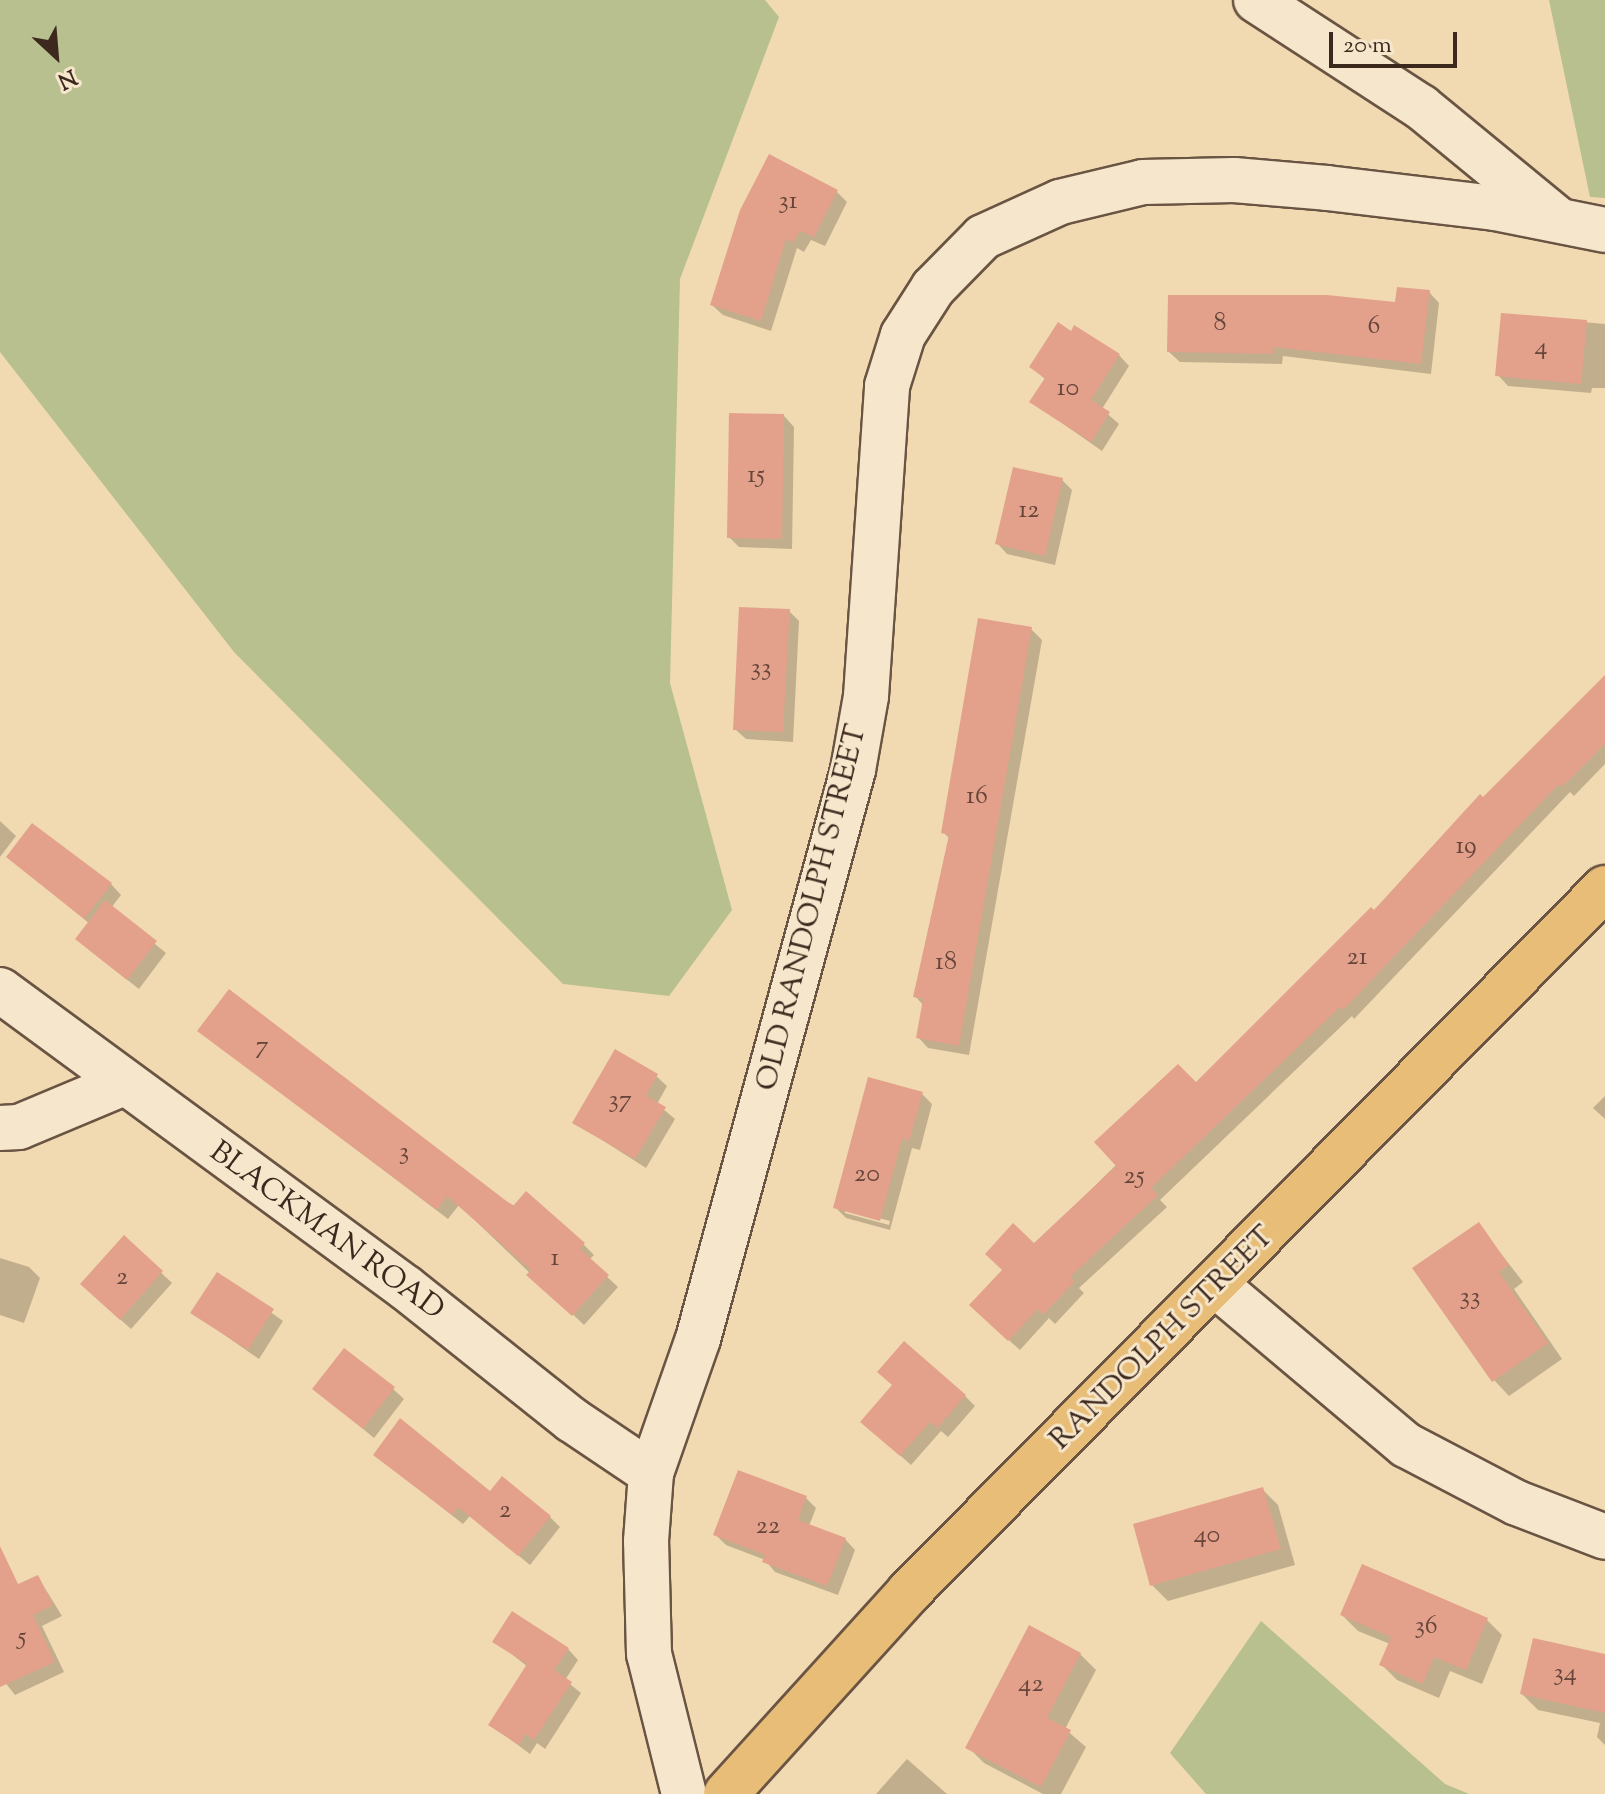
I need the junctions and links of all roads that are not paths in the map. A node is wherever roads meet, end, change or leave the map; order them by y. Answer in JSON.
{"nodes":[{"id":1,"x":1256,"y":0,"type":"edge"},
{"id":2,"x":1560,"y":221,"type":"junction"},
{"id":3,"x":1605,"y":230,"type":"edge"},
{"id":4,"x":1605,"y":888,"type":"edge"},
{"id":5,"x":0,"y":990,"type":"edge"},
{"id":6,"x":122,"y":1084,"type":"junction"},
{"id":7,"x":0,"y":1128,"type":"edge"},
{"id":8,"x":1217,"y":1286,"type":"junction"},
{"id":9,"x":651,"y":1473,"type":"junction"},
{"id":10,"x":1605,"y":1537,"type":"edge"},
{"id":11,"x":684,"y":1794,"type":"edge"},
{"id":12,"x":726,"y":1794,"type":"edge"}],
"edges":[{"from":1,"to":2,"type":"street"},
{"from":2,"to":3,"type":"street","name":"OLD RANDOLPH STREET"},
{"from":2,"to":9,"type":"street","name":"OLD RANDOLPH STREET"},
{"from":4,"to":8,"type":"main road","name":"RANDOLPH STREET"},
{"from":5,"to":6,"type":"street","name":"BLACKMAN ROAD"},
{"from":6,"to":7,"type":"street"},
{"from":6,"to":9,"type":"street","name":"BLACKMAN ROAD"},
{"from":8,"to":10,"type":"street"},
{"from":8,"to":12,"type":"main road","name":"RANDOLPH STREET"},
{"from":9,"to":11,"type":"street","name":"OLD RANDOLPH STREET"}]}
